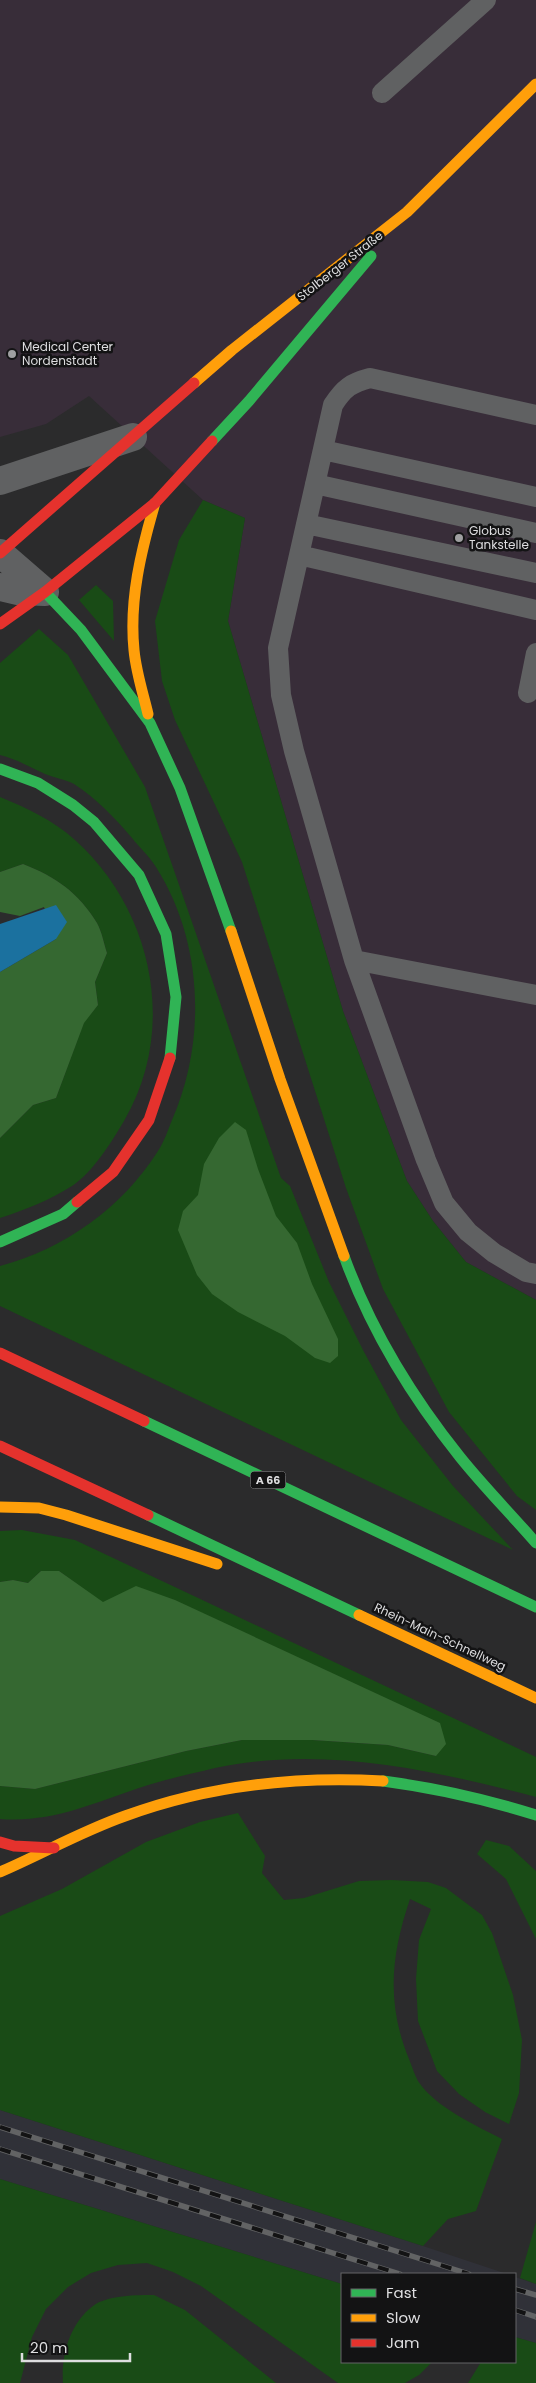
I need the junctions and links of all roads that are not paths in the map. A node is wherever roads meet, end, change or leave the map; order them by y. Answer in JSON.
{"nodes":[{"id":1,"x":486,"y":0,"type":"edge"},
{"id":2,"x":536,"y":84,"type":"edge"},
{"id":3,"x":382,"y":93,"type":"dead end"},
{"id":4,"x":408,"y":212,"type":"junction"},
{"id":5,"x":536,"y":414,"type":"edge"},
{"id":6,"x":133,"y":437,"type":"junction"},
{"id":7,"x":323,"y":450,"type":"junction"},
{"id":8,"x":0,"y":481,"type":"edge"},
{"id":9,"x":315,"y":484,"type":"junction"},
{"id":10,"x":536,"y":497,"type":"edge"},
{"id":11,"x":155,"y":502,"type":"junction"},
{"id":12,"x":306,"y":524,"type":"junction"},
{"id":13,"x":536,"y":534,"type":"edge"},
{"id":14,"x":0,"y":553,"type":"edge"},
{"id":15,"x":299,"y":555,"type":"junction"},
{"id":16,"x":536,"y":573,"type":"edge"},
{"id":17,"x":0,"y":587,"type":"edge"},
{"id":18,"x":45,"y":592,"type":"junction"},
{"id":19,"x":536,"y":610,"type":"edge"},
{"id":20,"x":0,"y":624,"type":"edge"},
{"id":21,"x":536,"y":653,"type":"edge"},
{"id":22,"x":528,"y":693,"type":"dead end"},
{"id":23,"x":150,"y":723,"type":"junction"},
{"id":24,"x":0,"y":769,"type":"edge"},
{"id":25,"x":354,"y":960,"type":"junction"},
{"id":26,"x":536,"y":995,"type":"edge"},
{"id":27,"x":0,"y":1242,"type":"edge"},
{"id":28,"x":536,"y":1274,"type":"edge"},
{"id":29,"x":0,"y":1353,"type":"edge"},
{"id":30,"x":0,"y":1446,"type":"edge"},
{"id":31,"x":0,"y":1507,"type":"edge"},
{"id":32,"x":536,"y":1543,"type":"edge"},
{"id":33,"x":332,"y":1601,"type":"junction"},
{"id":34,"x":536,"y":1607,"type":"edge"},
{"id":35,"x":536,"y":1698,"type":"edge"},
{"id":36,"x":536,"y":1815,"type":"edge"},
{"id":37,"x":0,"y":1842,"type":"edge"},
{"id":38,"x":54,"y":1848,"type":"junction"},
{"id":39,"x":0,"y":1872,"type":"edge"}],
"edges":[{"from":1,"to":3,"type":"lane"},
{"from":2,"to":4,"type":"main road","name":"Stolberger Straße"},
{"from":4,"to":6,"type":"main road","name":"Stolberger Straße"},
{"from":4,"to":11,"type":"main road"},
{"from":5,"to":7,"type":"lane"},
{"from":6,"to":8,"type":"street","name":"Stolberger Straße"},
{"from":6,"to":14,"type":"main road","name":"Stolberger Straße"},
{"from":7,"to":9,"type":"lane"},
{"from":7,"to":10,"type":"lane"},
{"from":9,"to":12,"type":"lane"},
{"from":9,"to":13,"type":"lane"},
{"from":11,"to":18,"type":"main road"},
{"from":11,"to":23,"type":"main road"},
{"from":12,"to":15,"type":"lane"},
{"from":12,"to":16,"type":"lane"},
{"from":14,"to":18,"type":"street"},
{"from":15,"to":19,"type":"lane"},
{"from":15,"to":25,"type":"lane"},
{"from":17,"to":18,"type":"street"},
{"from":18,"to":20,"type":"main road"},
{"from":18,"to":23,"type":"main road"},
{"from":21,"to":22,"type":"lane"},
{"from":23,"to":32,"type":"main road"},
{"from":24,"to":27,"type":"main road"},
{"from":25,"to":26,"type":"lane"},
{"from":25,"to":28,"type":"lane"},
{"from":29,"to":34,"type":"main road","number":"A 66"},
{"from":30,"to":33,"type":"main road"},
{"from":31,"to":33,"type":"main road"},
{"from":33,"to":35,"type":"main road","name":"Rhein-Main-Schnellweg"},
{"from":36,"to":38,"type":"main road"},
{"from":37,"to":38,"type":"main road"},
{"from":38,"to":39,"type":"main road"}]}
